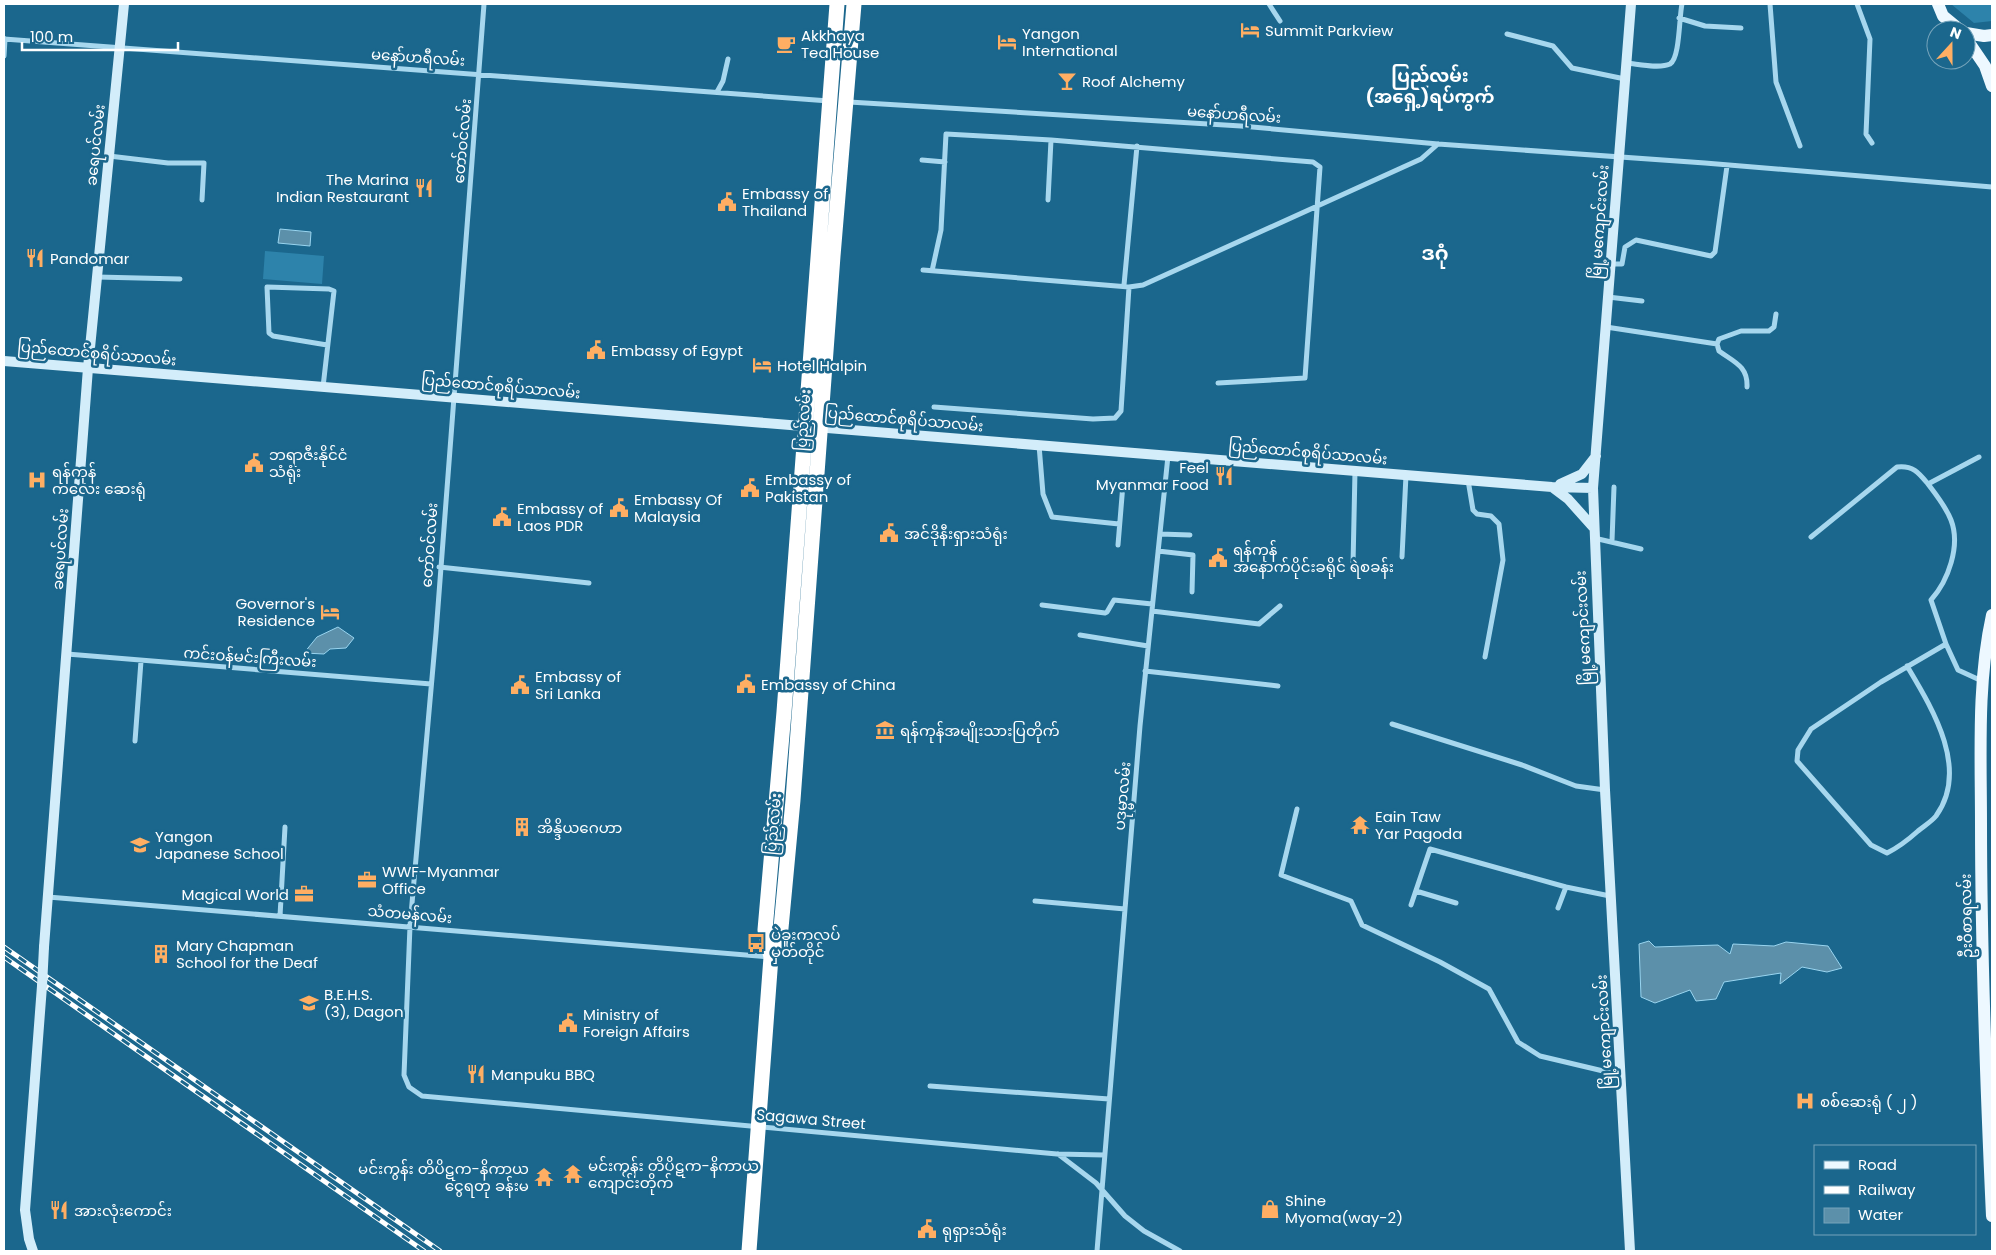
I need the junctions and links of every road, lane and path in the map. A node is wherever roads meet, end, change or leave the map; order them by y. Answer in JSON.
{"nodes":[{"id":1,"x":124,"y":4,"type":"edge"},
{"id":2,"x":484,"y":4,"type":"edge"},
{"id":3,"x":837,"y":4,"type":"edge"},
{"id":4,"x":854,"y":4,"type":"edge"},
{"id":5,"x":1270,"y":4,"type":"edge"},
{"id":6,"x":1625,"y":4,"type":"edge"},
{"id":7,"x":1631,"y":4,"type":"edge"},
{"id":8,"x":1682,"y":4,"type":"edge"},
{"id":9,"x":1770,"y":4,"type":"edge"},
{"id":10,"x":1857,"y":4,"type":"edge"},
{"id":11,"x":1929,"y":4,"type":"edge"},
{"id":12,"x":1938,"y":4,"type":"edge"},
{"id":13,"x":1943,"y":16,"type":"junction"},
{"id":14,"x":1630,"y":18,"type":"junction"},
{"id":15,"x":1679,"y":18,"type":"junction"},
{"id":16,"x":1948,"y":20,"type":"edge"},
{"id":17,"x":1280,"y":21,"type":"dead end"},
{"id":18,"x":1741,"y":28,"type":"dead end"},
{"id":19,"x":1507,"y":34,"type":"dead end"},
{"id":20,"x":1976,"y":35,"type":"edge"},
{"id":21,"x":1992,"y":35,"type":"edge"},
{"id":22,"x":4,"y":39,"type":"edge"},
{"id":23,"x":120,"y":48,"type":"junction"},
{"id":24,"x":1976,"y":53,"type":"edge"},
{"id":25,"x":4,"y":56,"type":"edge"},
{"id":26,"x":728,"y":59,"type":"dead end"},
{"id":27,"x":1627,"y":63,"type":"junction"},
{"id":28,"x":480,"y":74,"type":"junction"},
{"id":29,"x":1625,"y":79,"type":"junction"},
{"id":30,"x":1992,"y":86,"type":"edge"},
{"id":31,"x":717,"y":92,"type":"junction"},
{"id":32,"x":830,"y":101,"type":"junction"},
{"id":33,"x":846,"y":102,"type":"junction"},
{"id":34,"x":1051,"y":140,"type":"junction"},
{"id":35,"x":1872,"y":143,"type":"dead end"},
{"id":36,"x":1438,"y":144,"type":"junction"},
{"id":37,"x":1137,"y":146,"type":"junction"},
{"id":38,"x":1800,"y":146,"type":"dead end"},
{"id":39,"x":109,"y":156,"type":"junction"},
{"id":40,"x":1619,"y":157,"type":"junction"},
{"id":41,"x":922,"y":160,"type":"dead end"},
{"id":42,"x":945,"y":162,"type":"junction"},
{"id":43,"x":1727,"y":166,"type":"junction"},
{"id":44,"x":1992,"y":187,"type":"edge"},
{"id":45,"x":202,"y":200,"type":"dead end"},
{"id":46,"x":1048,"y":200,"type":"dead end"},
{"id":47,"x":1318,"y":205,"type":"junction"},
{"id":48,"x":1611,"y":264,"type":"junction"},
{"id":49,"x":923,"y":270,"type":"dead end"},
{"id":50,"x":932,"y":270,"type":"junction"},
{"id":51,"x":97,"y":277,"type":"junction"},
{"id":52,"x":180,"y":279,"type":"dead end"},
{"id":53,"x":1126,"y":286,"type":"junction"},
{"id":54,"x":1608,"y":297,"type":"junction"},
{"id":55,"x":1642,"y":301,"type":"dead end"},
{"id":56,"x":1776,"y":314,"type":"dead end"},
{"id":57,"x":1606,"y":327,"type":"junction"},
{"id":58,"x":1717,"y":344,"type":"junction"},
{"id":59,"x":327,"y":345,"type":"junction"},
{"id":60,"x":4,"y":361,"type":"edge"},
{"id":61,"x":88,"y":368,"type":"junction"},
{"id":62,"x":1218,"y":383,"type":"dead end"},
{"id":63,"x":323,"y":387,"type":"junction"},
{"id":64,"x":1748,"y":387,"type":"dead end"},
{"id":65,"x":453,"y":397,"type":"junction"},
{"id":66,"x":934,"y":407,"type":"dead end"},
{"id":67,"x":805,"y":426,"type":"junction"},
{"id":68,"x":821,"y":427,"type":"junction"},
{"id":69,"x":1039,"y":445,"type":"junction"},
{"id":70,"x":1168,"y":456,"type":"junction"},
{"id":71,"x":1596,"y":456,"type":"junction"},
{"id":72,"x":1979,"y":457,"type":"dead end"},
{"id":73,"x":1355,"y":471,"type":"junction"},
{"id":74,"x":1406,"y":475,"type":"junction"},
{"id":75,"x":1468,"y":480,"type":"junction"},
{"id":76,"x":1123,"y":484,"type":"dead end"},
{"id":77,"x":1928,"y":484,"type":"junction"},
{"id":78,"x":1552,"y":487,"type":"junction"},
{"id":79,"x":1614,"y":487,"type":"dead end"},
{"id":80,"x":1593,"y":488,"type":"junction"},
{"id":81,"x":1119,"y":524,"type":"junction"},
{"id":82,"x":1593,"y":527,"type":"junction"},
{"id":83,"x":1160,"y":534,"type":"junction"},
{"id":84,"x":1190,"y":535,"type":"dead end"},
{"id":85,"x":1811,"y":537,"type":"dead end"},
{"id":86,"x":1594,"y":538,"type":"junction"},
{"id":87,"x":1612,"y":541,"type":"junction"},
{"id":88,"x":1118,"y":545,"type":"dead end"},
{"id":89,"x":1641,"y":549,"type":"dead end"},
{"id":90,"x":1158,"y":550,"type":"junction"},
{"id":91,"x":1402,"y":557,"type":"dead end"},
{"id":92,"x":1353,"y":565,"type":"dead end"},
{"id":93,"x":439,"y":567,"type":"junction"},
{"id":94,"x":589,"y":582,"type":"dead end"},
{"id":95,"x":1192,"y":592,"type":"dead end"},
{"id":96,"x":1152,"y":604,"type":"junction"},
{"id":97,"x":1042,"y":605,"type":"dead end"},
{"id":98,"x":1280,"y":606,"type":"dead end"},
{"id":99,"x":1152,"y":611,"type":"junction"},
{"id":100,"x":1992,"y":615,"type":"edge"},
{"id":101,"x":1080,"y":635,"type":"dead end"},
{"id":102,"x":1946,"y":644,"type":"junction"},
{"id":103,"x":1148,"y":646,"type":"junction"},
{"id":104,"x":67,"y":654,"type":"junction"},
{"id":105,"x":1485,"y":657,"type":"dead end"},
{"id":106,"x":141,"y":661,"type":"junction"},
{"id":107,"x":1907,"y":666,"type":"junction"},
{"id":108,"x":1145,"y":671,"type":"junction"},
{"id":109,"x":1986,"y":677,"type":"edge"},
{"id":110,"x":431,"y":684,"type":"junction"},
{"id":111,"x":1278,"y":686,"type":"dead end"},
{"id":112,"x":1392,"y":724,"type":"dead end"},
{"id":113,"x":135,"y":741,"type":"dead end"},
{"id":114,"x":1605,"y":790,"type":"junction"},
{"id":115,"x":1297,"y":809,"type":"dead end"},
{"id":116,"x":285,"y":827,"type":"dead end"},
{"id":117,"x":1987,"y":884,"type":"edge"},
{"id":118,"x":1566,"y":887,"type":"junction"},
{"id":119,"x":1416,"y":891,"type":"junction"},
{"id":120,"x":48,"y":896,"type":"junction"},
{"id":121,"x":1611,"y":896,"type":"junction"},
{"id":122,"x":1035,"y":901,"type":"dead end"},
{"id":123,"x":1456,"y":903,"type":"dead end"},
{"id":124,"x":1411,"y":905,"type":"dead end"},
{"id":125,"x":1558,"y":908,"type":"dead end"},
{"id":126,"x":1125,"y":909,"type":"junction"},
{"id":127,"x":280,"y":916,"type":"junction"},
{"id":128,"x":410,"y":926,"type":"junction"},
{"id":129,"x":771,"y":957,"type":"junction"},
{"id":130,"x":1988,"y":986,"type":"edge"},
{"id":131,"x":1621,"y":1075,"type":"junction"},
{"id":132,"x":930,"y":1086,"type":"dead end"},
{"id":133,"x":409,"y":1087,"type":"joint"},
{"id":134,"x":1109,"y":1099,"type":"junction"},
{"id":135,"x":1990,"y":1108,"type":"edge"},
{"id":136,"x":757,"y":1127,"type":"junction"},
{"id":137,"x":1057,"y":1154,"type":"junction"},
{"id":138,"x":1104,"y":1156,"type":"junction"},
{"id":139,"x":1101,"y":1188,"type":"junction"},
{"id":140,"x":1992,"y":1216,"type":"edge"},
{"id":141,"x":33,"y":1251,"type":"edge"},
{"id":142,"x":749,"y":1251,"type":"edge"},
{"id":143,"x":1097,"y":1251,"type":"edge"},
{"id":144,"x":1180,"y":1251,"type":"edge"},
{"id":145,"x":1630,"y":1251,"type":"edge"}],
"edges":[{"from":1,"to":23,"type":"street","name":"ခရေပင်လမ်း"},
{"from":2,"to":28,"type":"street","name":"တော်ဝင်လမ်း"},
{"from":3,"to":32,"type":"highway","name":"ပြည်လမ်း"},
{"from":4,"to":33,"type":"highway","name":"ပြည်လမ်း"},
{"from":5,"to":17,"type":"street"},
{"from":6,"to":14,"type":"street"},
{"from":7,"to":14,"type":"street","name":"မြို့မကျောင်းလမ်း"},
{"from":8,"to":15,"type":"street"},
{"from":9,"to":38,"type":"street"},
{"from":10,"to":35,"type":"street"},
{"from":11,"to":13,"type":"main road"},
{"from":12,"to":13,"type":"main road"},
{"from":13,"to":16,"type":"main road"},
{"from":14,"to":27,"type":"street","name":"မြို့မကျောင်းလမ်း"},
{"from":15,"to":18,"type":"street"},
{"from":15,"to":27,"type":"street"},
{"from":19,"to":29,"type":"street"},
{"from":20,"to":21,"type":"main road"},
{"from":22,"to":23,"type":"street","name":"မနော်ဟရီလမ်း"},
{"from":22,"to":25,"type":"street"},
{"from":23,"to":28,"type":"street","name":"မနော်ဟရီလမ်း"},
{"from":23,"to":39,"type":"street","name":"ခရေပင်လမ်း"},
{"from":24,"to":30,"type":"main road"},
{"from":26,"to":31,"type":"street"},
{"from":27,"to":29,"type":"street","name":"မြို့မကျောင်းလမ်း"},
{"from":28,"to":31,"type":"street","name":"မနော်ဟရီလမ်း"},
{"from":28,"to":65,"type":"street","name":"တော်ဝင်လမ်း"},
{"from":29,"to":40,"type":"street","name":"မြို့မကျောင်းလမ်း"},
{"from":31,"to":32,"type":"street","name":"မနော်ဟရီလမ်း"},
{"from":32,"to":67,"type":"highway","name":"ပြည်လမ်း"},
{"from":33,"to":36,"type":"street","name":"မနော်ဟရီလမ်း"},
{"from":33,"to":68,"type":"highway","name":"ပြည်လမ်း"},
{"from":34,"to":37,"type":"street"},
{"from":34,"to":42,"type":"street"},
{"from":34,"to":46,"type":"street"},
{"from":36,"to":40,"type":"street","name":"မနော်ဟရီလမ်း"},
{"from":36,"to":47,"type":"street"},
{"from":37,"to":47,"type":"street"},
{"from":37,"to":53,"type":"street"},
{"from":39,"to":45,"type":"street"},
{"from":39,"to":51,"type":"street","name":"ခရေပင်လမ်း"},
{"from":40,"to":43,"type":"street","name":"မနော်ဟရီလမ်း"},
{"from":40,"to":48,"type":"street","name":"မြို့မကျောင်းလမ်း"},
{"from":41,"to":42,"type":"street"},
{"from":42,"to":50,"type":"street"},
{"from":43,"to":44,"type":"street","name":"မနော်ဟရီလမ်း"},
{"from":43,"to":48,"type":"street"},
{"from":47,"to":53,"type":"street"},
{"from":47,"to":62,"type":"street"},
{"from":48,"to":54,"type":"street","name":"မြို့မကျောင်းလမ်း"},
{"from":49,"to":50,"type":"street"},
{"from":50,"to":53,"type":"street"},
{"from":51,"to":52,"type":"street"},
{"from":51,"to":61,"type":"street","name":"ခရေပင်လမ်း"},
{"from":53,"to":66,"type":"street"},
{"from":54,"to":55,"type":"street"},
{"from":54,"to":57,"type":"street","name":"မြို့မကျောင်းလမ်း"},
{"from":56,"to":58,"type":"street"},
{"from":57,"to":58,"type":"street"},
{"from":57,"to":71,"type":"street","name":"မြို့မကျောင်းလမ်း"},
{"from":58,"to":64,"type":"street"},
{"from":59,"to":59,"type":"street"},
{"from":59,"to":63,"type":"street"},
{"from":60,"to":61,"type":"street","name":"ပြည်ထောင်စုရိပ်သာလမ်း"},
{"from":61,"to":63,"type":"street","name":"ပြည်ထောင်စုရိပ်သာလမ်း"},
{"from":61,"to":104,"type":"street","name":"ခရေပင်လမ်း"},
{"from":63,"to":65,"type":"street","name":"ပြည်ထောင်စုရိပ်သာလမ်း"},
{"from":65,"to":67,"type":"street","name":"ပြည်ထောင်စုရိပ်သာလမ်း"},
{"from":65,"to":93,"type":"street","name":"တော်ဝင်လမ်း"},
{"from":67,"to":68,"type":"street","name":"ပြည်ထောင်စုရိပ်သာလမ်း"},
{"from":67,"to":129,"type":"highway","name":"ပြည်လမ်း"},
{"from":68,"to":69,"type":"street","name":"ပြည်ထောင်စုရိပ်သာလမ်း"},
{"from":68,"to":129,"type":"highway","name":"ပြည်လမ်း"},
{"from":69,"to":70,"type":"street","name":"ပြည်ထောင်စုရိပ်သာလမ်း"},
{"from":69,"to":81,"type":"street"},
{"from":70,"to":73,"type":"street","name":"ပြည်ထောင်စုရိပ်သာလမ်း"},
{"from":70,"to":83,"type":"street","name":"ပဒုမ္မာလမ်း"},
{"from":71,"to":78,"type":"street"},
{"from":71,"to":80,"type":"street","name":"မြို့မကျောင်းလမ်း"},
{"from":72,"to":77,"type":"street"},
{"from":73,"to":74,"type":"street","name":"ပြည်ထောင်စုရိပ်သာလမ်း"},
{"from":73,"to":92,"type":"street"},
{"from":74,"to":75,"type":"street","name":"ပြည်ထောင်စုရိပ်သာလမ်း"},
{"from":74,"to":91,"type":"street"},
{"from":75,"to":78,"type":"street","name":"ပြည်ထောင်စုရိပ်သာလမ်း"},
{"from":75,"to":105,"type":"street"},
{"from":76,"to":81,"type":"street"},
{"from":77,"to":85,"type":"street"},
{"from":77,"to":102,"type":"street"},
{"from":78,"to":80,"type":"street","name":"ပြည်ထောင်စုရိပ်သာလမ်း"},
{"from":78,"to":82,"type":"street"},
{"from":79,"to":87,"type":"street"},
{"from":80,"to":82,"type":"street","name":"မြို့မကျောင်းလမ်း"},
{"from":81,"to":88,"type":"street"},
{"from":82,"to":86,"type":"street","name":"မြို့မကျောင်းလမ်း"},
{"from":83,"to":84,"type":"street"},
{"from":83,"to":90,"type":"street","name":"ပဒုမ္မာလမ်း"},
{"from":86,"to":87,"type":"street"},
{"from":86,"to":114,"type":"street","name":"မြို့မကျောင်းလမ်း"},
{"from":87,"to":89,"type":"street"},
{"from":90,"to":95,"type":"street"},
{"from":90,"to":96,"type":"street","name":"ပဒုမ္မာလမ်း"},
{"from":93,"to":94,"type":"street"},
{"from":93,"to":110,"type":"street","name":"တော်ဝင်လမ်း"},
{"from":96,"to":97,"type":"street"},
{"from":96,"to":99,"type":"street","name":"ပဒုမ္မာလမ်း"},
{"from":98,"to":99,"type":"street"},
{"from":99,"to":103,"type":"street","name":"ပဒုမ္မာလမ်း"},
{"from":100,"to":109,"type":"main road","name":"ဦးဝီစာရလမ်း"},
{"from":101,"to":103,"type":"street"},
{"from":102,"to":107,"type":"street"},
{"from":102,"to":109,"type":"street"},
{"from":103,"to":108,"type":"street","name":"ပဒုမ္မာလမ်း"},
{"from":104,"to":106,"type":"street","name":"ကင်းဝန်မင်းကြီးလမ်း"},
{"from":104,"to":120,"type":"street","name":"ခရေပင်လမ်း"},
{"from":106,"to":110,"type":"street","name":"ကင်းဝန်မင်းကြီးလမ်း"},
{"from":106,"to":113,"type":"street"},
{"from":107,"to":107,"type":"street"},
{"from":108,"to":111,"type":"street"},
{"from":108,"to":126,"type":"street","name":"ပဒုမ္မာလမ်း"},
{"from":109,"to":117,"type":"main road","name":"ဦးဝီစာရလမ်း"},
{"from":110,"to":128,"type":"street","name":"တော်ဝင်လမ်း"},
{"from":112,"to":114,"type":"street"},
{"from":114,"to":121,"type":"street","name":"မြို့မကျောင်းလမ်း"},
{"from":115,"to":131,"type":"street"},
{"from":116,"to":127,"type":"street"},
{"from":117,"to":130,"type":"main road","name":"ဦးဝီစာရလမ်း"},
{"from":118,"to":119,"type":"street"},
{"from":118,"to":121,"type":"street"},
{"from":118,"to":125,"type":"street"},
{"from":119,"to":123,"type":"street"},
{"from":119,"to":124,"type":"street"},
{"from":120,"to":127,"type":"street","name":"သံတမန်လမ်း"},
{"from":120,"to":141,"type":"street","name":"ခရေပင်လမ်း","bridge":true},
{"from":121,"to":131,"type":"street","name":"မြို့မကျောင်းလမ်း"},
{"from":122,"to":126,"type":"street"},
{"from":126,"to":134,"type":"street","name":"ပဒုမ္မာလမ်း"},
{"from":127,"to":128,"type":"street","name":"သံတမန်လမ်း"},
{"from":128,"to":129,"type":"street","name":"သံတမန်လမ်း"},
{"from":128,"to":133,"type":"street","name":"တော်ဝင်လမ်း"},
{"from":129,"to":136,"type":"highway","name":"ပြည်လမ်း"},
{"from":130,"to":135,"type":"main road","name":"ဦးဝီစာရလမ်း"},
{"from":131,"to":145,"type":"street","name":"မြို့မကျောင်းလမ်း"},
{"from":132,"to":134,"type":"street"},
{"from":133,"to":136,"type":"street","name":"Sagawa Street"},
{"from":134,"to":138,"type":"street","name":"ပဒုမ္မာလမ်း"},
{"from":135,"to":140,"type":"main road","name":"ဦးဝီစာရလမ်း"},
{"from":136,"to":137,"type":"street","name":"Sagawa Street"},
{"from":136,"to":142,"type":"highway","name":"ပြည်လမ်း"},
{"from":137,"to":138,"type":"street","name":"Sagawa Street"},
{"from":137,"to":139,"type":"street"},
{"from":138,"to":139,"type":"street","name":"ပဒုမ္မာလမ်း"},
{"from":139,"to":143,"type":"street","name":"ပဒုမ္မာလမ်း"},
{"from":139,"to":144,"type":"street"}]}
